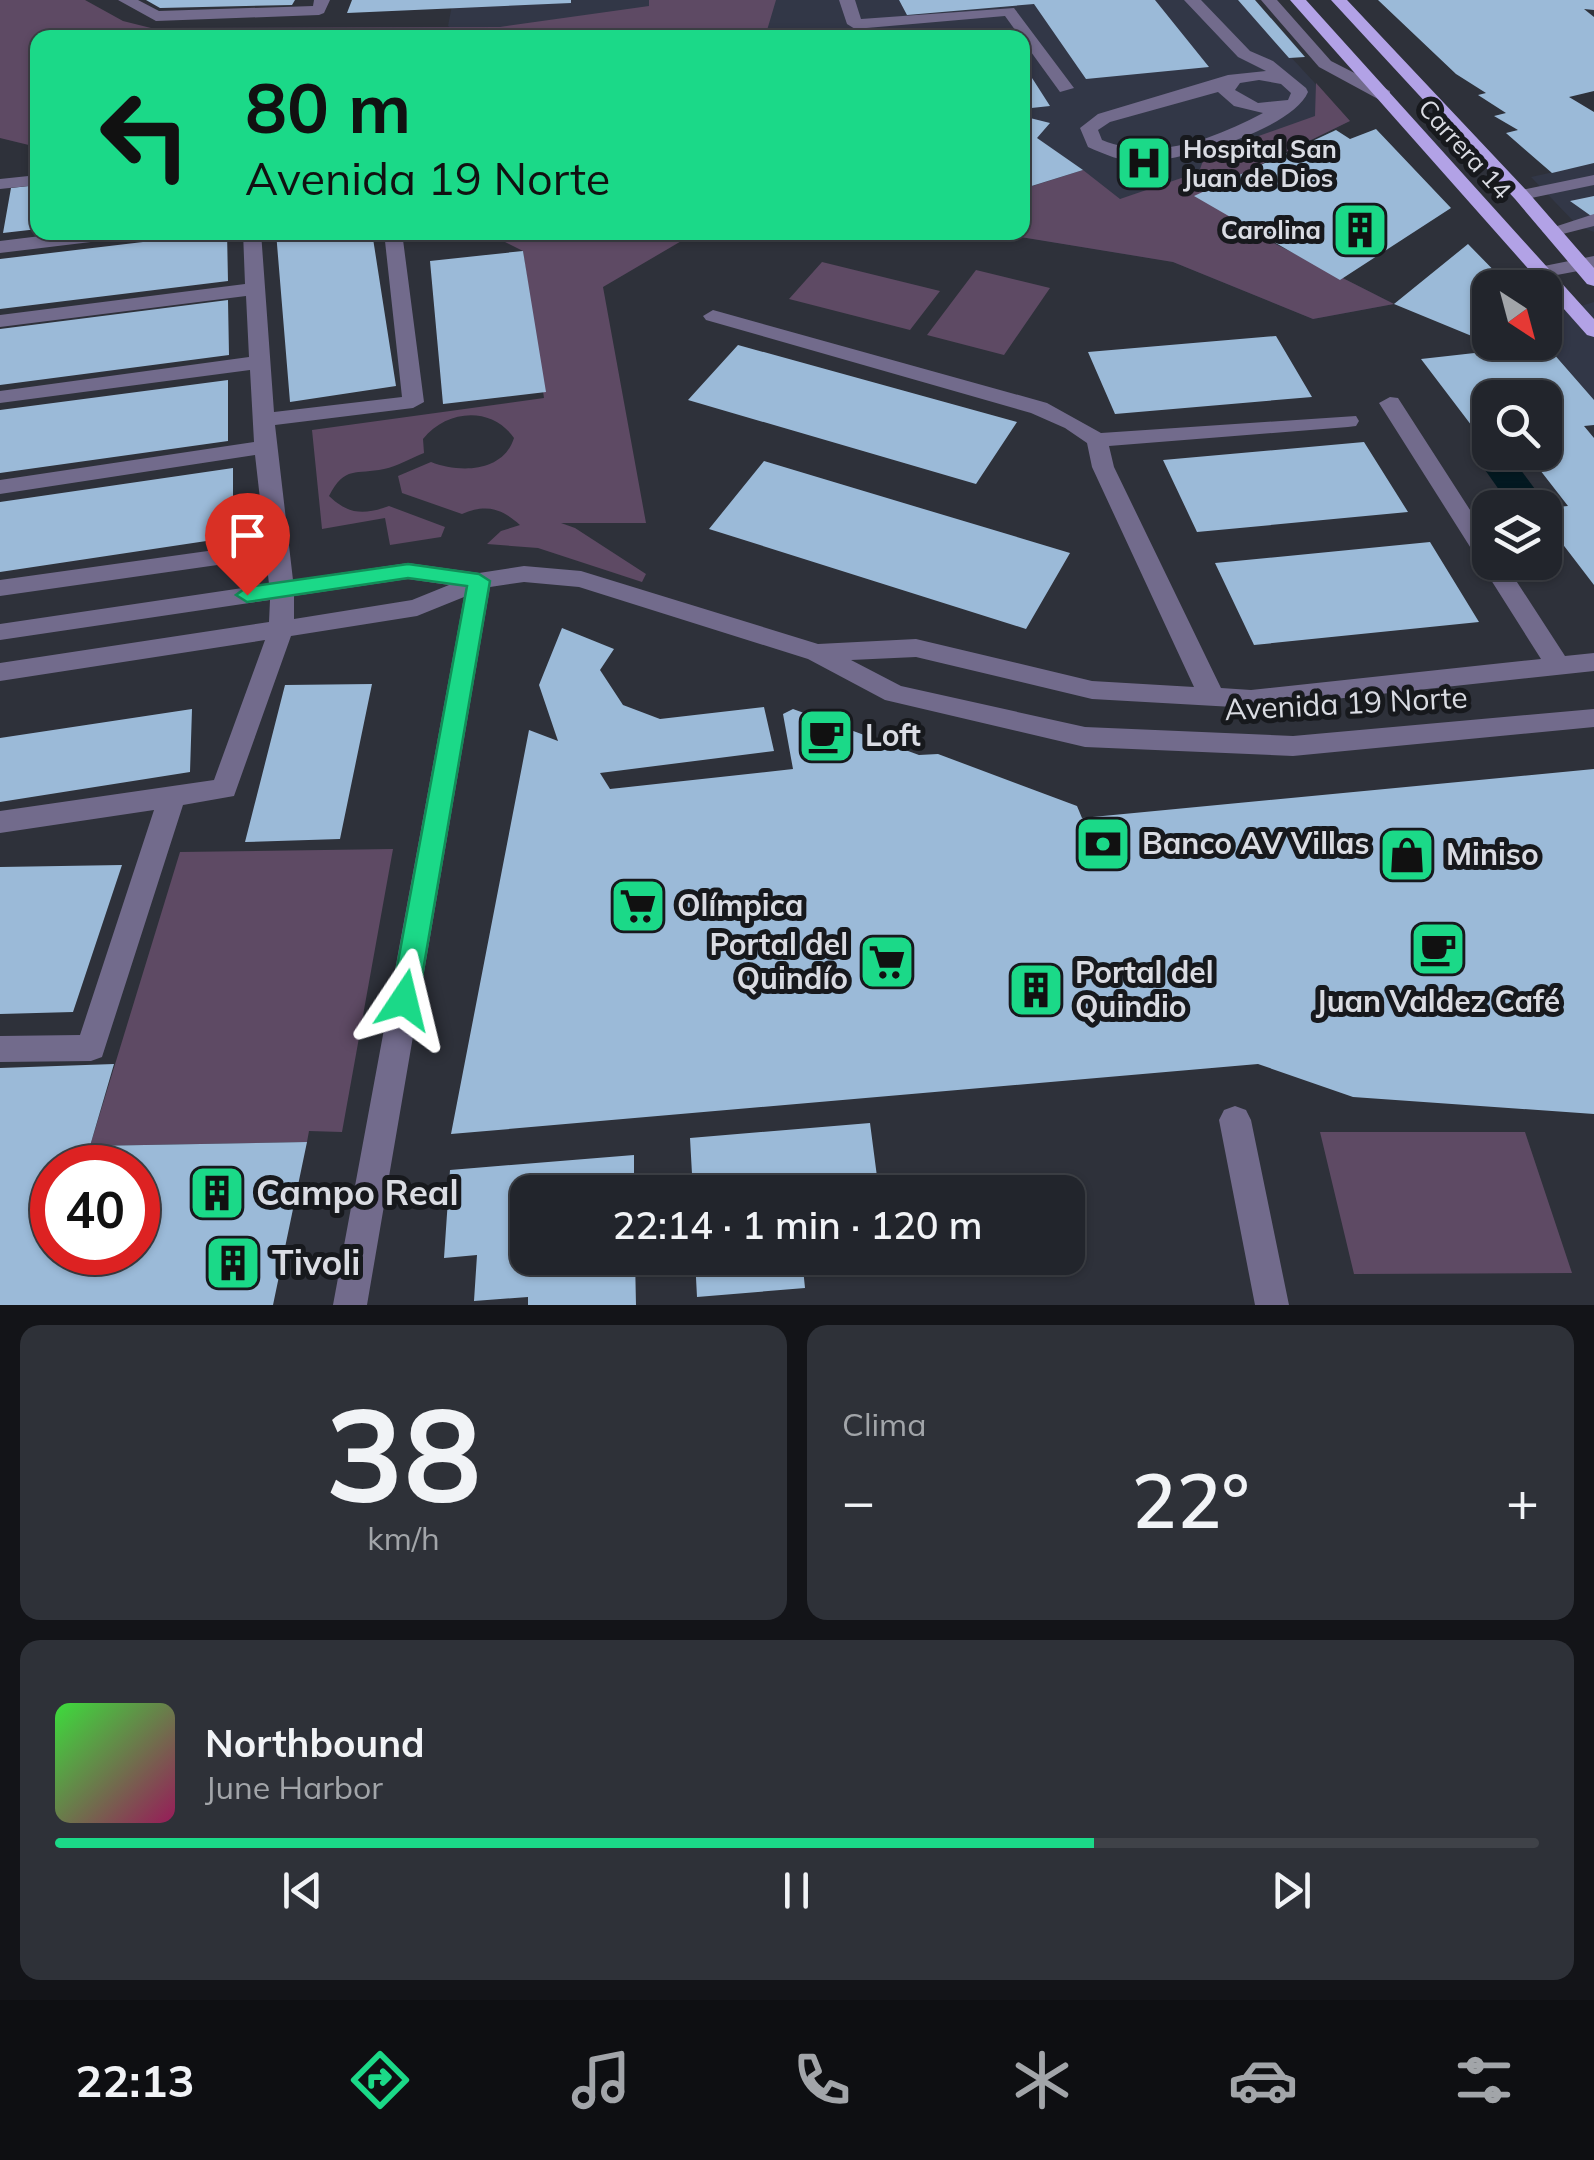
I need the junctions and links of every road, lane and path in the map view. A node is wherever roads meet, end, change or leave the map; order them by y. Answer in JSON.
{"nodes":[{"id":1,"x":126,"y":0,"type":"edge"},
{"id":2,"x":847,"y":0,"type":"edge"},
{"id":3,"x":1174,"y":0,"type":"edge"},
{"id":4,"x":1269,"y":0,"type":"edge"},
{"id":5,"x":1298,"y":0,"type":"edge"},
{"id":6,"x":1339,"y":0,"type":"edge"},
{"id":7,"x":1194,"y":2,"type":"edge"},
{"id":8,"x":320,"y":5,"type":"edge"},
{"id":9,"x":875,"y":22,"type":"junction"},
{"id":10,"x":882,"y":30,"type":"edge"},
{"id":11,"x":1023,"y":30,"type":"edge"},
{"id":12,"x":1030,"y":39,"type":"edge"},
{"id":13,"x":1244,"y":54,"type":"junction"},
{"id":14,"x":1245,"y":76,"type":"junction"},
{"id":15,"x":1286,"y":80,"type":"junction"},
{"id":16,"x":1227,"y":84,"type":"junction"},
{"id":17,"x":1066,"y":88,"type":"dead end"},
{"id":18,"x":1384,"y":95,"type":"junction"},
{"id":19,"x":1286,"y":107,"type":"junction"},
{"id":20,"x":1594,"y":180,"type":"edge"},
{"id":21,"x":30,"y":181,"type":"edge"},
{"id":22,"x":0,"y":184,"type":"edge"},
{"id":23,"x":1521,"y":194,"type":"junction"},
{"id":24,"x":1594,"y":220,"type":"edge"},
{"id":25,"x":1551,"y":230,"type":"junction"},
{"id":26,"x":58,"y":240,"type":"edge"},
{"id":27,"x":252,"y":240,"type":"edge"},
{"id":28,"x":394,"y":240,"type":"edge"},
{"id":29,"x":0,"y":247,"type":"edge"},
{"id":30,"x":1539,"y":270,"type":"edge"},
{"id":31,"x":1590,"y":270,"type":"edge"},
{"id":32,"x":1562,"y":271,"type":"edge"},
{"id":33,"x":254,"y":288,"type":"junction"},
{"id":34,"x":1562,"y":295,"type":"edge"},
{"id":35,"x":713,"y":316,"type":"dead end"},
{"id":36,"x":0,"y":321,"type":"edge"},
{"id":37,"x":1594,"y":331,"type":"edge"},
{"id":38,"x":261,"y":362,"type":"junction"},
{"id":39,"x":0,"y":398,"type":"edge"},
{"id":40,"x":1390,"y":403,"type":"dead end"},
{"id":41,"x":265,"y":420,"type":"junction"},
{"id":42,"x":1348,"y":421,"type":"dead end"},
{"id":43,"x":1096,"y":440,"type":"junction"},
{"id":44,"x":266,"y":447,"type":"junction"},
{"id":45,"x":0,"y":487,"type":"edge"},
{"id":46,"x":1472,"y":531,"type":"edge"},
{"id":47,"x":276,"y":549,"type":"junction"},
{"id":48,"x":1503,"y":580,"type":"edge"},
{"id":49,"x":479,"y":581,"type":"junction"},
{"id":50,"x":0,"y":588,"type":"edge"},
{"id":51,"x":282,"y":590,"type":"junction"},
{"id":52,"x":281,"y":628,"type":"junction"},
{"id":53,"x":0,"y":632,"type":"edge"},
{"id":54,"x":818,"y":653,"type":"junction"},
{"id":55,"x":1594,"y":662,"type":"edge"},
{"id":56,"x":1558,"y":665,"type":"junction"},
{"id":57,"x":0,"y":672,"type":"edge"},
{"id":58,"x":1212,"y":697,"type":"junction"},
{"id":59,"x":1594,"y":718,"type":"edge"},
{"id":60,"x":172,"y":796,"type":"junction"},
{"id":61,"x":0,"y":822,"type":"edge"},
{"id":62,"x":0,"y":1049,"type":"edge"},
{"id":63,"x":1236,"y":1120,"type":"dead end"},
{"id":64,"x":350,"y":1305,"type":"edge"},
{"id":65,"x":1272,"y":1305,"type":"edge"}],
"edges":[{"from":1,"to":8,"type":"street"},
{"from":2,"to":9,"type":"street"},
{"from":3,"to":7,"type":"street"},
{"from":4,"to":18,"type":"street"},
{"from":5,"to":18,"type":"main road","name":"Carrera 14"},
{"from":6,"to":23,"type":"main road","name":"Carrera 14"},
{"from":7,"to":13,"type":"street"},
{"from":9,"to":10,"type":"street"},
{"from":9,"to":11,"type":"street"},
{"from":12,"to":17,"type":"street"},
{"from":13,"to":14,"type":"street"},
{"from":13,"to":15,"type":"street"},
{"from":14,"to":15,"type":"street"},
{"from":14,"to":16,"type":"street"},
{"from":15,"to":19,"type":"street"},
{"from":16,"to":19,"type":"street"},
{"from":16,"to":19,"type":"street"},
{"from":18,"to":30,"type":"main road","name":"Carrera 14"},
{"from":20,"to":23,"type":"street"},
{"from":21,"to":22,"type":"street"},
{"from":23,"to":25,"type":"main road","name":"Carrera 14"},
{"from":24,"to":25,"type":"street"},
{"from":25,"to":31,"type":"main road","name":"Carrera 14"},
{"from":26,"to":29,"type":"street"},
{"from":27,"to":33,"type":"street"},
{"from":28,"to":41,"type":"street"},
{"from":31,"to":32,"type":"street"},
{"from":33,"to":36,"type":"street"},
{"from":33,"to":38,"type":"street"},
{"from":34,"to":37,"type":"main road","name":"Carrera 14"},
{"from":35,"to":43,"type":"street"},
{"from":38,"to":39,"type":"street"},
{"from":38,"to":41,"type":"street"},
{"from":40,"to":46,"type":"street"},
{"from":41,"to":44,"type":"street"},
{"from":42,"to":43,"type":"street"},
{"from":43,"to":58,"type":"street"},
{"from":44,"to":45,"type":"street"},
{"from":44,"to":47,"type":"street"},
{"from":47,"to":50,"type":"street"},
{"from":47,"to":51,"type":"street"},
{"from":48,"to":56,"type":"street"},
{"from":49,"to":51,"type":"street","name":"Avenida 19 Norte"},
{"from":49,"to":52,"type":"street","name":"Avenida 19 Norte"},
{"from":49,"to":54,"type":"street","name":"Avenida 19 Norte"},
{"from":49,"to":64,"type":"street"},
{"from":51,"to":52,"type":"street"},
{"from":51,"to":53,"type":"street","name":"Avenida 19 Norte"},
{"from":52,"to":57,"type":"street","name":"Avenida 19 Norte"},
{"from":52,"to":60,"type":"street"},
{"from":54,"to":58,"type":"street","name":"Avenida 19 Norte"},
{"from":54,"to":59,"type":"street","name":"Avenida 19 Norte"},
{"from":55,"to":56,"type":"street","name":"Avenida 19 Norte"},
{"from":56,"to":58,"type":"street","name":"Avenida 19 Norte"},
{"from":60,"to":61,"type":"street"},
{"from":60,"to":62,"type":"street"},
{"from":63,"to":65,"type":"street"}]}
